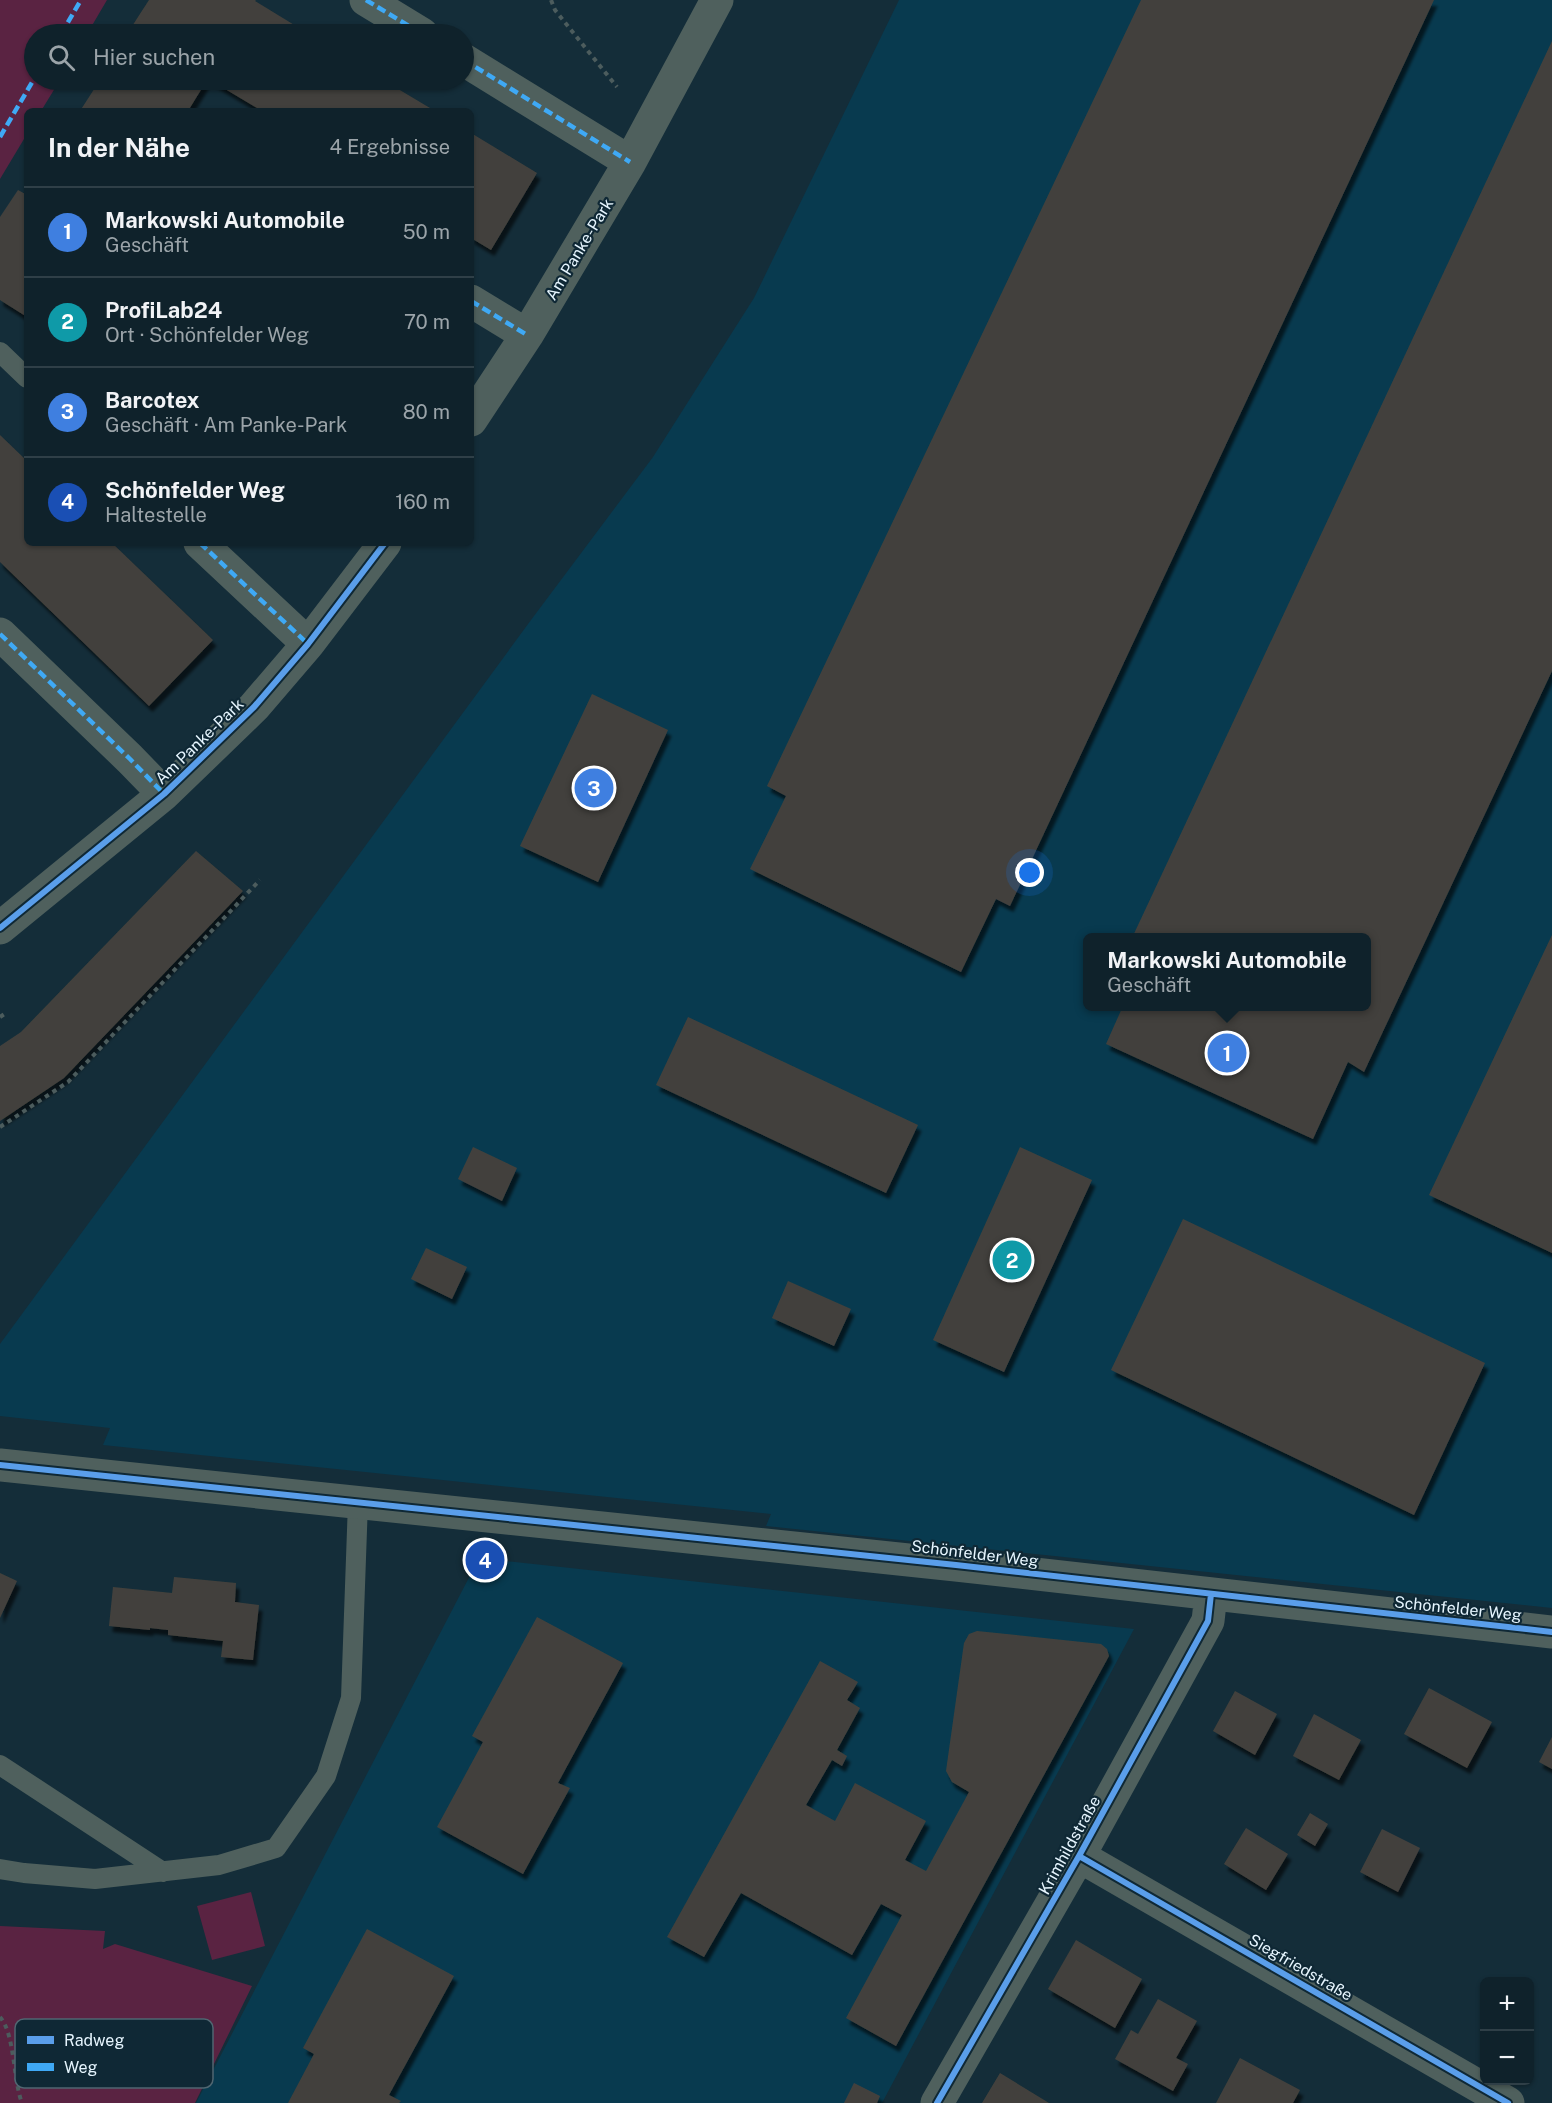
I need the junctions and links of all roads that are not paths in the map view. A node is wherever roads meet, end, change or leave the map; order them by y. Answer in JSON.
{"nodes":[{"id":1,"x":366,"y":0,"type":"edge"},
{"id":2,"x":717,"y":0,"type":"edge"},
{"id":3,"x":406,"y":24,"type":"edge"},
{"id":4,"x":474,"y":66,"type":"edge"},
{"id":5,"x":630,"y":162,"type":"junction"},
{"id":6,"x":474,"y":303,"type":"edge"},
{"id":7,"x":527,"y":335,"type":"junction"},
{"id":8,"x":0,"y":352,"type":"edge"},
{"id":9,"x":24,"y":375,"type":"edge"},
{"id":10,"x":474,"y":415,"type":"edge"},
{"id":11,"x":203,"y":546,"type":"edge"},
{"id":12,"x":383,"y":546,"type":"edge"},
{"id":13,"x":0,"y":634,"type":"edge"},
{"id":14,"x":308,"y":644,"type":"junction"},
{"id":15,"x":164,"y":794,"type":"junction"},
{"id":16,"x":0,"y":928,"type":"edge"},
{"id":17,"x":0,"y":1465,"type":"edge"},
{"id":18,"x":358,"y":1502,"type":"junction"},
{"id":19,"x":1211,"y":1594,"type":"junction"},
{"id":20,"x":1552,"y":1632,"type":"edge"},
{"id":21,"x":0,"y":1765,"type":"edge"},
{"id":22,"x":1079,"y":1856,"type":"junction"},
{"id":23,"x":0,"y":1869,"type":"edge"},
{"id":24,"x":163,"y":1872,"type":"junction"},
{"id":25,"x":936,"y":2103,"type":"edge"},
{"id":26,"x":1508,"y":2103,"type":"edge"}],
"edges":[{"from":1,"to":3,"type":"street"},
{"from":2,"to":5,"type":"street","name":"Am Panke-Park"},
{"from":4,"to":5,"type":"street"},
{"from":5,"to":7,"type":"street","name":"Am Panke-Park"},
{"from":6,"to":7,"type":"street"},
{"from":7,"to":10,"type":"street","name":"Am Panke-Park"},
{"from":8,"to":9,"type":"lane"},
{"from":11,"to":14,"type":"street"},
{"from":12,"to":14,"type":"street","name":"Am Panke-Park"},
{"from":13,"to":15,"type":"street","name":"Am Panke-Park"},
{"from":14,"to":15,"type":"street","name":"Am Panke-Park"},
{"from":15,"to":16,"type":"street","name":"Am Panke-Park"},
{"from":17,"to":18,"type":"street","name":"Schönfelder Weg"},
{"from":18,"to":19,"type":"street","name":"Schönfelder Weg"},
{"from":18,"to":24,"type":"lane"},
{"from":19,"to":20,"type":"street","name":"Schönfelder Weg"},
{"from":19,"to":22,"type":"street","name":"Krimhildstraße"},
{"from":21,"to":24,"type":"lane"},
{"from":22,"to":25,"type":"street","name":"Krimhildstraße"},
{"from":22,"to":26,"type":"street","name":"Siegfriedstraße"},
{"from":23,"to":24,"type":"lane"}]}
